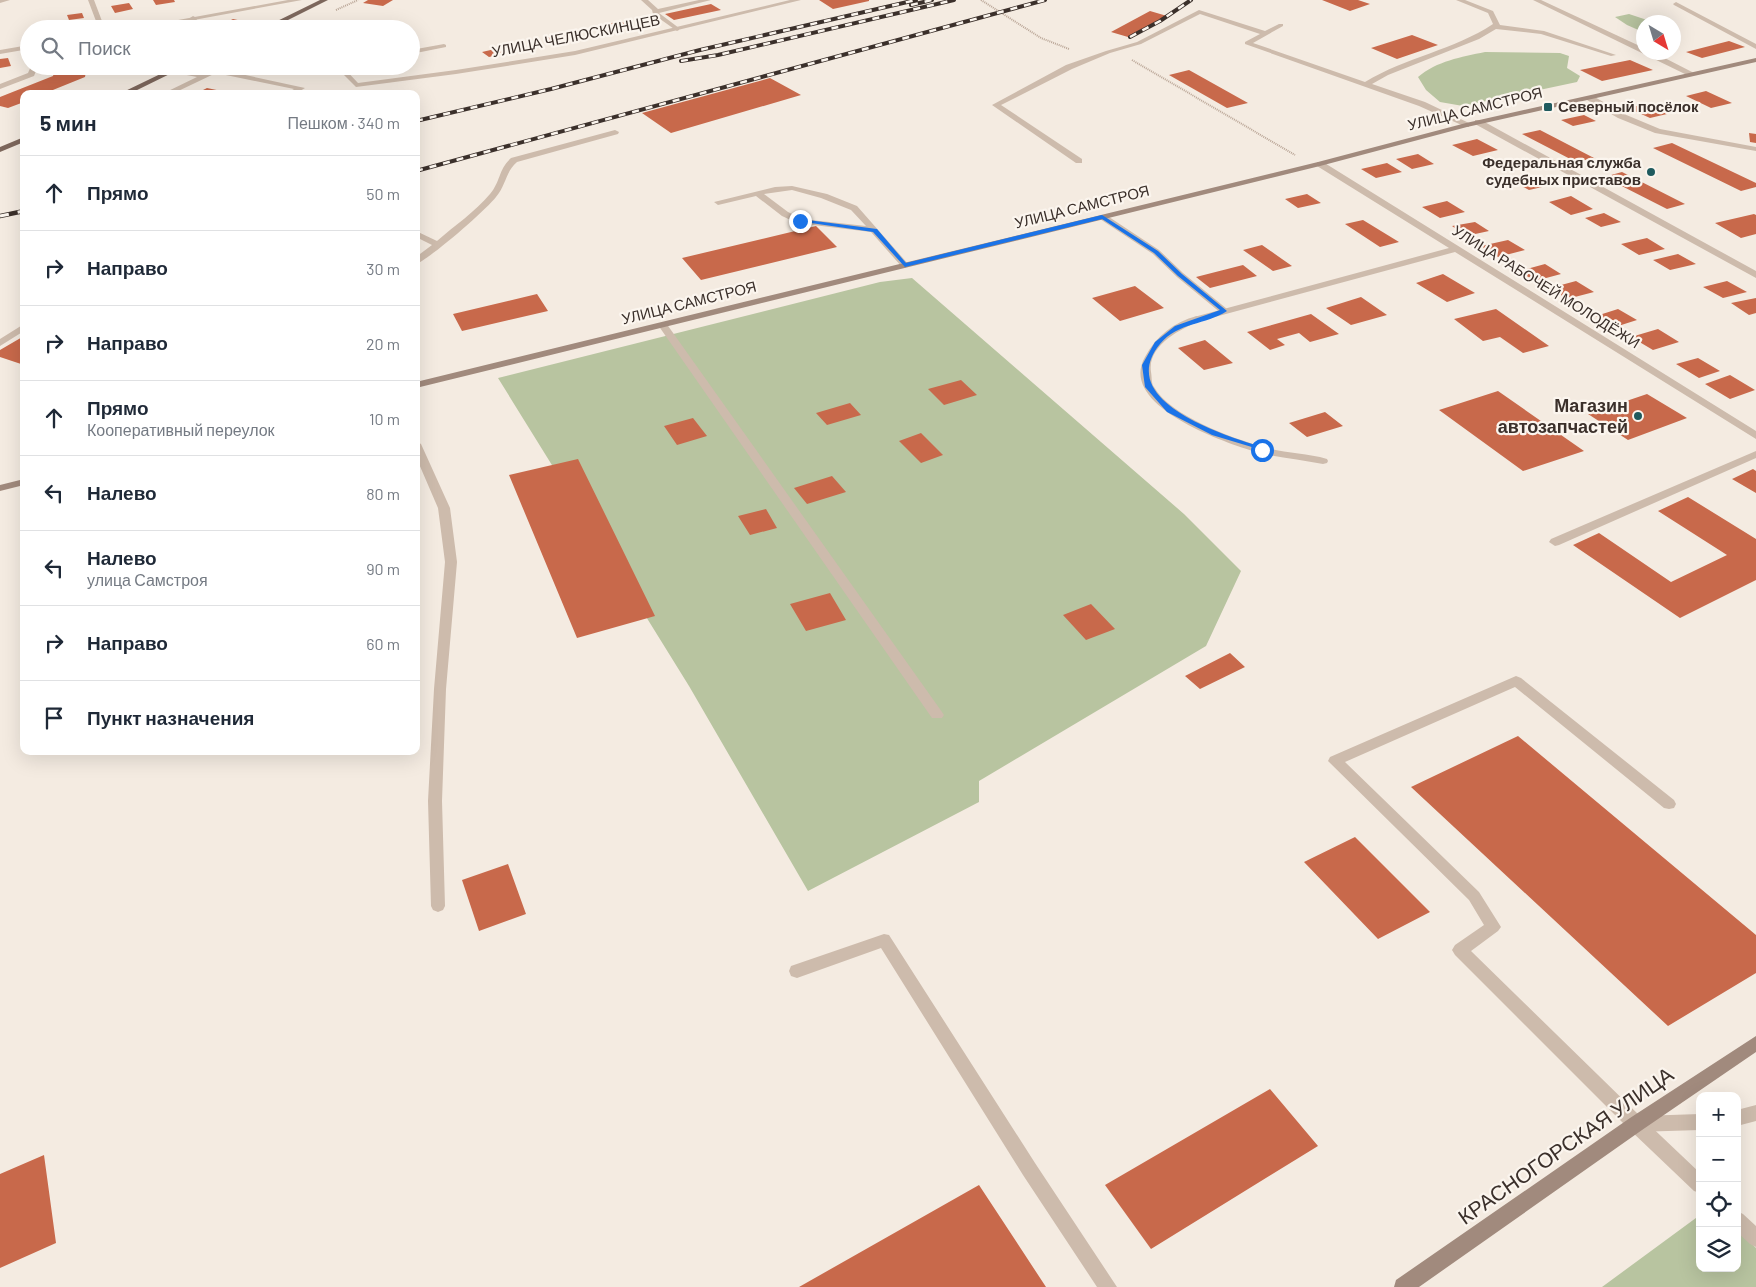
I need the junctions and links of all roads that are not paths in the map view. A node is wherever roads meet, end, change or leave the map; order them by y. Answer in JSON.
{"nodes":[{"id":1,"x":7,"y":0,"type":"edge"},
{"id":2,"x":91,"y":0,"type":"edge"},
{"id":3,"x":261,"y":0,"type":"edge"},
{"id":4,"x":299,"y":0,"type":"edge"},
{"id":5,"x":325,"y":0,"type":"edge"},
{"id":6,"x":644,"y":0,"type":"edge"},
{"id":7,"x":708,"y":0,"type":"edge"},
{"id":8,"x":1460,"y":0,"type":"edge"},
{"id":9,"x":1536,"y":0,"type":"edge"},
{"id":10,"x":0,"y":1,"type":"edge"},
{"id":11,"x":793,"y":1,"type":"edge"},
{"id":12,"x":1676,"y":4,"type":"dead end"},
{"id":13,"x":255,"y":8,"type":"junction"},
{"id":14,"x":655,"y":12,"type":"junction"},
{"id":15,"x":193,"y":18,"type":"joint"},
{"id":16,"x":99,"y":20,"type":"edge"},
{"id":17,"x":182,"y":20,"type":"edge"},
{"id":18,"x":283,"y":20,"type":"edge"},
{"id":19,"x":1281,"y":24,"type":"dead end"},
{"id":20,"x":1496,"y":26,"type":"junction"},
{"id":21,"x":677,"y":29,"type":"junction"},
{"id":22,"x":1265,"y":33,"type":"junction"},
{"id":23,"x":444,"y":46,"type":"dead end"},
{"id":24,"x":1636,"y":48,"type":"edge"},
{"id":25,"x":1756,"y":48,"type":"edge"},
{"id":26,"x":20,"y":49,"type":"edge"},
{"id":27,"x":420,"y":50,"type":"edge"},
{"id":28,"x":0,"y":52,"type":"edge"},
{"id":29,"x":1613,"y":55,"type":"dead end"},
{"id":30,"x":1661,"y":60,"type":"edge"},
{"id":31,"x":1756,"y":60,"type":"edge"},
{"id":32,"x":1690,"y":74,"type":"junction"},
{"id":33,"x":29,"y":75,"type":"edge"},
{"id":34,"x":163,"y":75,"type":"edge"},
{"id":35,"x":199,"y":75,"type":"edge"},
{"id":36,"x":235,"y":75,"type":"edge"},
{"id":37,"x":347,"y":75,"type":"edge"},
{"id":38,"x":204,"y":76,"type":"joint"},
{"id":39,"x":1367,"y":84,"type":"junction"},
{"id":40,"x":0,"y":87,"type":"edge"},
{"id":41,"x":132,"y":90,"type":"edge"},
{"id":42,"x":174,"y":90,"type":"edge"},
{"id":43,"x":297,"y":90,"type":"edge"},
{"id":44,"x":1590,"y":98,"type":"junction"},
{"id":45,"x":1478,"y":122,"type":"junction"},
{"id":46,"x":1466,"y":125,"type":"junction"},
{"id":47,"x":614,"y":132,"type":"dead end"},
{"id":48,"x":20,"y":141,"type":"edge"},
{"id":49,"x":1756,"y":149,"type":"edge"},
{"id":50,"x":0,"y":150,"type":"edge"},
{"id":51,"x":1079,"y":161,"type":"dead end"},
{"id":52,"x":1320,"y":164,"type":"junction"},
{"id":53,"x":758,"y":193,"type":"junction"},
{"id":54,"x":718,"y":202,"type":"dead end"},
{"id":55,"x":1102,"y":217,"type":"junction"},
{"id":56,"x":875,"y":230,"type":"junction"},
{"id":57,"x":420,"y":236,"type":"edge"},
{"id":58,"x":438,"y":245,"type":"junction"},
{"id":59,"x":1456,"y":249,"type":"junction"},
{"id":60,"x":420,"y":258,"type":"edge"},
{"id":61,"x":905,"y":265,"type":"junction"},
{"id":62,"x":1756,"y":275,"type":"edge"},
{"id":63,"x":1224,"y":311,"type":"junction"},
{"id":64,"x":662,"y":325,"type":"junction"},
{"id":65,"x":20,"y":329,"type":"edge"},
{"id":66,"x":0,"y":343,"type":"edge"},
{"id":67,"x":420,"y":384,"type":"edge"},
{"id":68,"x":1756,"y":436,"type":"edge"},
{"id":69,"x":420,"y":453,"type":"edge"},
{"id":70,"x":1756,"y":454,"type":"edge"},
{"id":71,"x":1323,"y":461,"type":"dead end"},
{"id":72,"x":20,"y":483,"type":"edge"},
{"id":73,"x":0,"y":488,"type":"edge"},
{"id":74,"x":1554,"y":542,"type":"dead end"},
{"id":75,"x":937,"y":716,"type":"dead end"},
{"id":76,"x":1669,"y":804,"type":"dead end"},
{"id":77,"x":438,"y":906,"type":"dead end"},
{"id":78,"x":797,"y":971,"type":"dead end"},
{"id":79,"x":1756,"y":1043,"type":"edge"},
{"id":80,"x":1756,"y":1113,"type":"edge"},
{"id":81,"x":1741,"y":1117,"type":"edge"},
{"id":82,"x":1696,"y":1122,"type":"edge"},
{"id":83,"x":1636,"y":1124,"type":"junction"},
{"id":84,"x":1698,"y":1182,"type":"edge"},
{"id":85,"x":1741,"y":1224,"type":"edge"},
{"id":86,"x":1756,"y":1238,"type":"edge"},
{"id":87,"x":1108,"y":1287,"type":"edge"},
{"id":88,"x":1403,"y":1287,"type":"edge"}],
"edges":[{"from":1,"to":10,"type":"street"},
{"from":2,"to":16,"type":"street"},
{"from":3,"to":13,"type":"street"},
{"from":4,"to":13,"type":"street"},
{"from":5,"to":18,"type":"main road"},
{"from":6,"to":14,"type":"street"},
{"from":7,"to":14,"type":"street"},
{"from":8,"to":20,"type":"street"},
{"from":9,"to":24,"type":"street"},
{"from":11,"to":21,"type":"street","name":"УЛИЦА ЧЕЛЮСКИНЦЕВ"},
{"from":12,"to":25,"type":"street"},
{"from":13,"to":15,"type":"street"},
{"from":14,"to":21,"type":"street"},
{"from":15,"to":17,"type":"street"},
{"from":19,"to":22,"type":"street"},
{"from":20,"to":29,"type":"street"},
{"from":20,"to":39,"type":"street"},
{"from":21,"to":37,"type":"street","name":"УЛИЦА ЧЕЛЮСКИНЦЕВ"},
{"from":22,"to":39,"type":"street"},
{"from":22,"to":51,"type":"street"},
{"from":23,"to":27,"type":"street"},
{"from":26,"to":28,"type":"street"},
{"from":30,"to":32,"type":"street"},
{"from":31,"to":32,"type":"street","name":"УЛИЦА САМСТРОЯ"},
{"from":32,"to":44,"type":"street","name":"УЛИЦА САМСТРОЯ"},
{"from":33,"to":40,"type":"street"},
{"from":34,"to":41,"type":"main road"},
{"from":35,"to":38,"type":"street"},
{"from":36,"to":43,"type":"street"},
{"from":38,"to":42,"type":"street"},
{"from":39,"to":46,"type":"street"},
{"from":44,"to":45,"type":"street","name":"УЛИЦА САМСТРОЯ"},
{"from":44,"to":49,"type":"street"},
{"from":45,"to":46,"type":"street","name":"УЛИЦА САМСТРОЯ"},
{"from":45,"to":62,"type":"street"},
{"from":46,"to":52,"type":"street","name":"УЛИЦА САМСТРОЯ"},
{"from":47,"to":58,"type":"street"},
{"from":48,"to":50,"type":"main road"},
{"from":52,"to":55,"type":"street","name":"УЛИЦА САМСТРОЯ"},
{"from":52,"to":59,"type":"street","name":"УЛИЦА РАБОЧЕЙ МОЛОДЁЖИ"},
{"from":53,"to":54,"type":"street"},
{"from":53,"to":56,"type":"street"},
{"from":53,"to":56,"type":"street"},
{"from":55,"to":61,"type":"street","name":"УЛИЦА САМСТРОЯ"},
{"from":55,"to":63,"type":"street"},
{"from":56,"to":61,"type":"street"},
{"from":57,"to":58,"type":"street"},
{"from":58,"to":60,"type":"street"},
{"from":59,"to":63,"type":"street"},
{"from":59,"to":68,"type":"street","name":"УЛИЦА РАБОЧЕЙ МОЛОДЁЖИ"},
{"from":61,"to":64,"type":"street","name":"УЛИЦА САМСТРОЯ"},
{"from":63,"to":71,"type":"street"},
{"from":64,"to":67,"type":"street","name":"УЛИЦА САМСТРОЯ"},
{"from":64,"to":75,"type":"street"},
{"from":65,"to":66,"type":"street"},
{"from":69,"to":77,"type":"street"},
{"from":70,"to":74,"type":"street"},
{"from":72,"to":73,"type":"street"},
{"from":76,"to":83,"type":"street"},
{"from":78,"to":87,"type":"street"},
{"from":79,"to":83,"type":"street","name":"КРАСНОГОРСКАЯ УЛИЦА"},
{"from":80,"to":81,"type":"street"},
{"from":82,"to":83,"type":"street"},
{"from":83,"to":84,"type":"street"},
{"from":83,"to":88,"type":"street","name":"КРАСНОГОРСКАЯ УЛИЦА"},
{"from":85,"to":86,"type":"street"}]}
